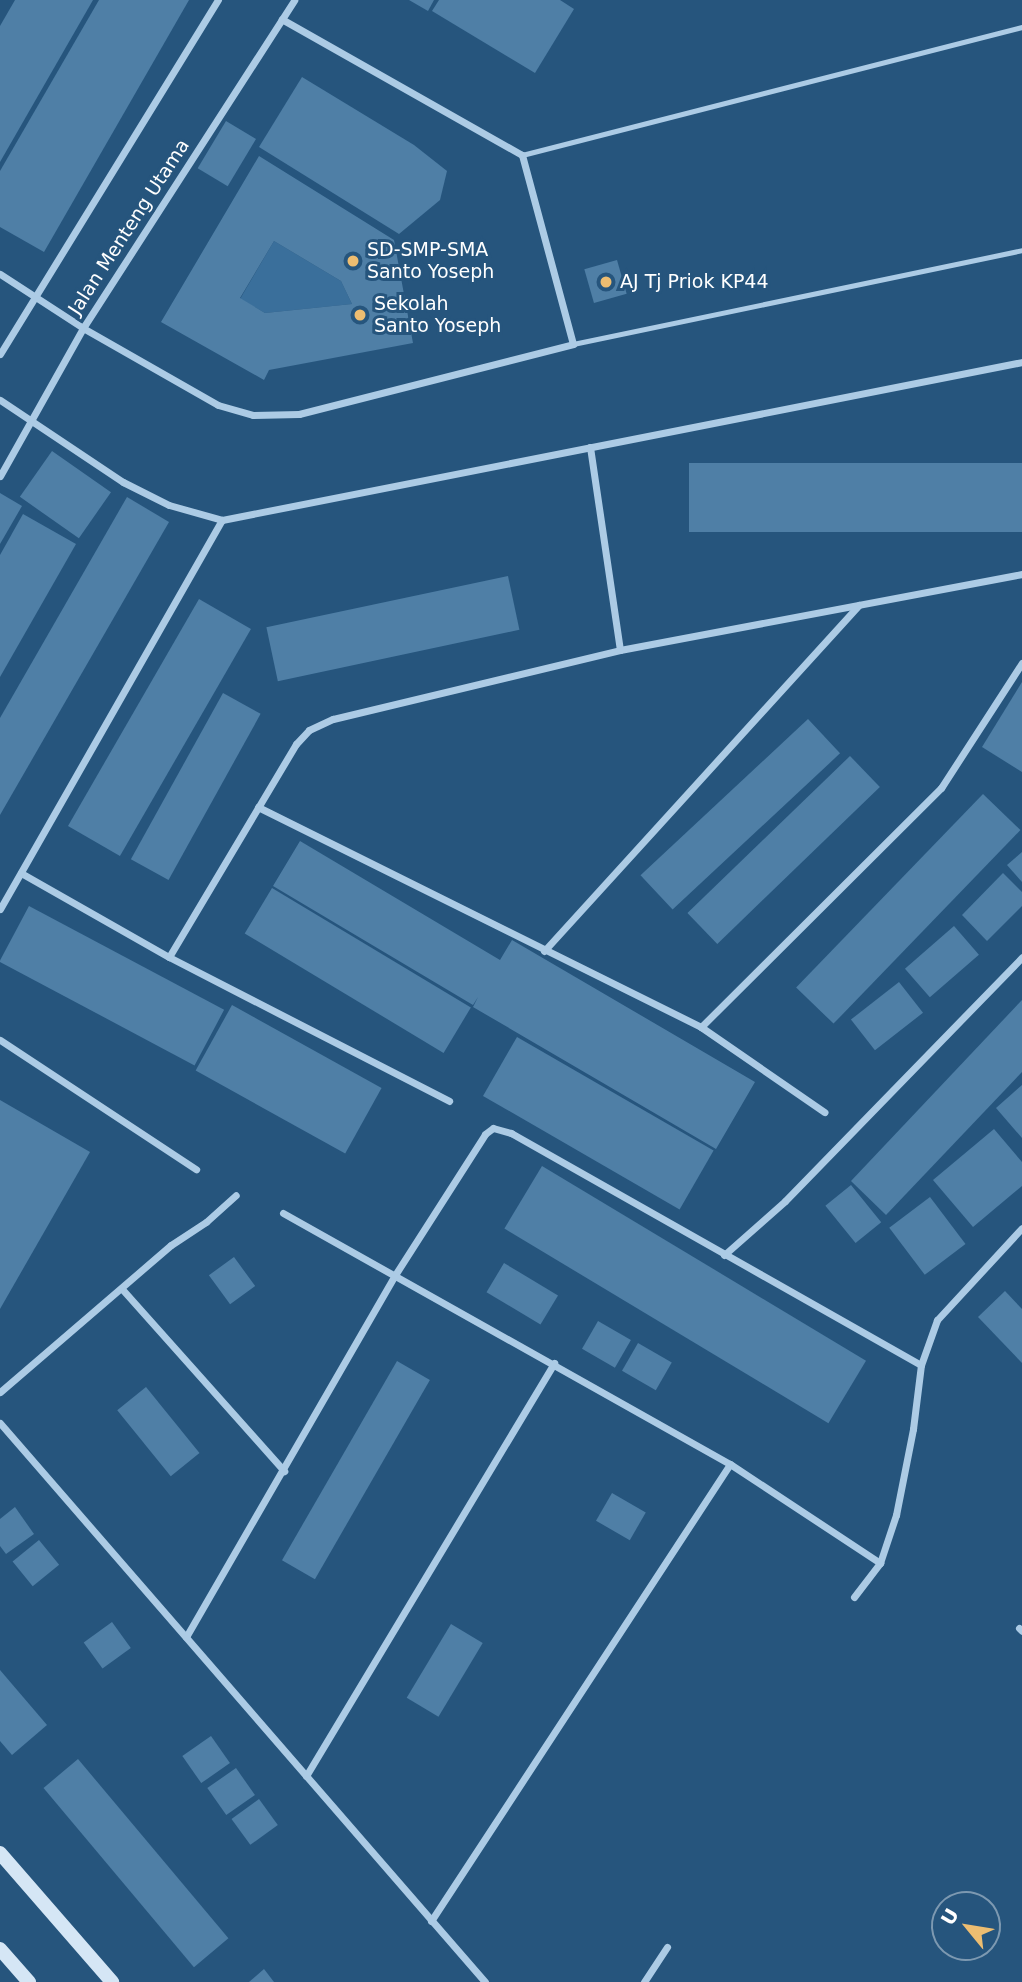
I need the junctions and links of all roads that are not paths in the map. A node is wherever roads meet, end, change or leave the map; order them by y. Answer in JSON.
{"nodes":[{"id":1,"x":218,"y":0,"type":"edge"},
{"id":2,"x":294,"y":0,"type":"edge"},
{"id":3,"x":282,"y":19,"type":"junction"},
{"id":4,"x":1022,"y":27,"type":"edge"},
{"id":5,"x":522,"y":155,"type":"junction"},
{"id":6,"x":1022,"y":250,"type":"edge"},
{"id":7,"x":0,"y":274,"type":"edge"},
{"id":8,"x":34,"y":297,"type":"junction"},
{"id":9,"x":83,"y":328,"type":"junction"},
{"id":10,"x":573,"y":344,"type":"junction"},
{"id":11,"x":0,"y":354,"type":"edge"},
{"id":12,"x":1022,"y":362,"type":"edge"},
{"id":13,"x":0,"y":400,"type":"edge"},
{"id":14,"x":31,"y":420,"type":"junction"},
{"id":15,"x":590,"y":447,"type":"junction"},
{"id":16,"x":0,"y":476,"type":"edge"},
{"id":17,"x":222,"y":520,"type":"junction"},
{"id":18,"x":1022,"y":574,"type":"edge"},
{"id":19,"x":860,"y":605,"type":"junction"},
{"id":20,"x":620,"y":650,"type":"junction"},
{"id":21,"x":1022,"y":663,"type":"edge"},
{"id":22,"x":258,"y":807,"type":"junction"},
{"id":23,"x":21,"y":873,"type":"junction"},
{"id":24,"x":0,"y":909,"type":"edge"},
{"id":25,"x":544,"y":951,"type":"junction"},
{"id":26,"x":169,"y":957,"type":"junction"},
{"id":27,"x":1022,"y":957,"type":"edge"},
{"id":28,"x":701,"y":1027,"type":"junction"},
{"id":29,"x":0,"y":1041,"type":"edge"},
{"id":30,"x":449,"y":1101,"type":"dead end"},
{"id":31,"x":824,"y":1112,"type":"dead end"},
{"id":32,"x":196,"y":1169,"type":"dead end"},
{"id":33,"x":236,"y":1195,"type":"dead end"},
{"id":34,"x":283,"y":1213,"type":"dead end"},
{"id":35,"x":1022,"y":1228,"type":"edge"},
{"id":36,"x":724,"y":1255,"type":"junction"},
{"id":37,"x":395,"y":1275,"type":"junction"},
{"id":38,"x":122,"y":1289,"type":"junction"},
{"id":39,"x":554,"y":1363,"type":"junction"},
{"id":40,"x":921,"y":1365,"type":"junction"},
{"id":41,"x":0,"y":1392,"type":"edge"},
{"id":42,"x":0,"y":1423,"type":"edge"},
{"id":43,"x":730,"y":1464,"type":"junction"},
{"id":44,"x":284,"y":1471,"type":"junction"},
{"id":45,"x":880,"y":1563,"type":"junction"},
{"id":46,"x":853,"y":1597,"type":"dead end"},
{"id":47,"x":186,"y":1637,"type":"junction"},
{"id":48,"x":306,"y":1776,"type":"junction"},
{"id":49,"x":0,"y":1853,"type":"edge"},
{"id":50,"x":432,"y":1921,"type":"junction"},
{"id":51,"x":667,"y":1947,"type":"dead end"},
{"id":52,"x":0,"y":1949,"type":"edge"},
{"id":53,"x":29,"y":1982,"type":"edge"},
{"id":54,"x":112,"y":1982,"type":"edge"},
{"id":55,"x":485,"y":1982,"type":"edge"},
{"id":56,"x":644,"y":1982,"type":"edge"}],
"edges":[{"from":1,"to":8,"type":"street"},
{"from":2,"to":3,"type":"street","name":"Jalan Menteng Utama"},
{"from":3,"to":5,"type":"street"},
{"from":3,"to":9,"type":"street","name":"Jalan Menteng Utama"},
{"from":4,"to":5,"type":"lane"},
{"from":5,"to":10,"type":"street"},
{"from":6,"to":10,"type":"lane"},
{"from":7,"to":8,"type":"street"},
{"from":8,"to":9,"type":"street"},
{"from":8,"to":11,"type":"street"},
{"from":9,"to":10,"type":"street"},
{"from":9,"to":14,"type":"street","name":"Jalan Menteng Utama"},
{"from":12,"to":15,"type":"street"},
{"from":13,"to":14,"type":"street"},
{"from":14,"to":16,"type":"street","name":"Jalan Menteng Utama"},
{"from":14,"to":17,"type":"street"},
{"from":15,"to":17,"type":"street"},
{"from":15,"to":20,"type":"street"},
{"from":17,"to":23,"type":"street"},
{"from":18,"to":19,"type":"street"},
{"from":19,"to":20,"type":"street"},
{"from":19,"to":25,"type":"street"},
{"from":20,"to":22,"type":"street"},
{"from":21,"to":28,"type":"street"},
{"from":22,"to":25,"type":"street"},
{"from":22,"to":26,"type":"street"},
{"from":23,"to":24,"type":"street"},
{"from":23,"to":26,"type":"street"},
{"from":25,"to":28,"type":"street"},
{"from":26,"to":30,"type":"street"},
{"from":27,"to":36,"type":"street"},
{"from":28,"to":31,"type":"street"},
{"from":29,"to":32,"type":"street"},
{"from":33,"to":38,"type":"street"},
{"from":34,"to":37,"type":"street"},
{"from":35,"to":40,"type":"street"},
{"from":36,"to":37,"type":"street"},
{"from":36,"to":40,"type":"street"},
{"from":37,"to":39,"type":"street"},
{"from":37,"to":44,"type":"street"},
{"from":38,"to":41,"type":"street"},
{"from":38,"to":44,"type":"street"},
{"from":39,"to":43,"type":"street"},
{"from":39,"to":48,"type":"street"},
{"from":40,"to":45,"type":"street"},
{"from":42,"to":47,"type":"street"},
{"from":43,"to":45,"type":"street"},
{"from":43,"to":50,"type":"street"},
{"from":44,"to":47,"type":"street"},
{"from":45,"to":46,"type":"street"},
{"from":47,"to":48,"type":"street"},
{"from":48,"to":50,"type":"street"},
{"from":49,"to":54,"type":"street"},
{"from":50,"to":55,"type":"street"},
{"from":51,"to":56,"type":"street"},
{"from":52,"to":53,"type":"street"}]}
